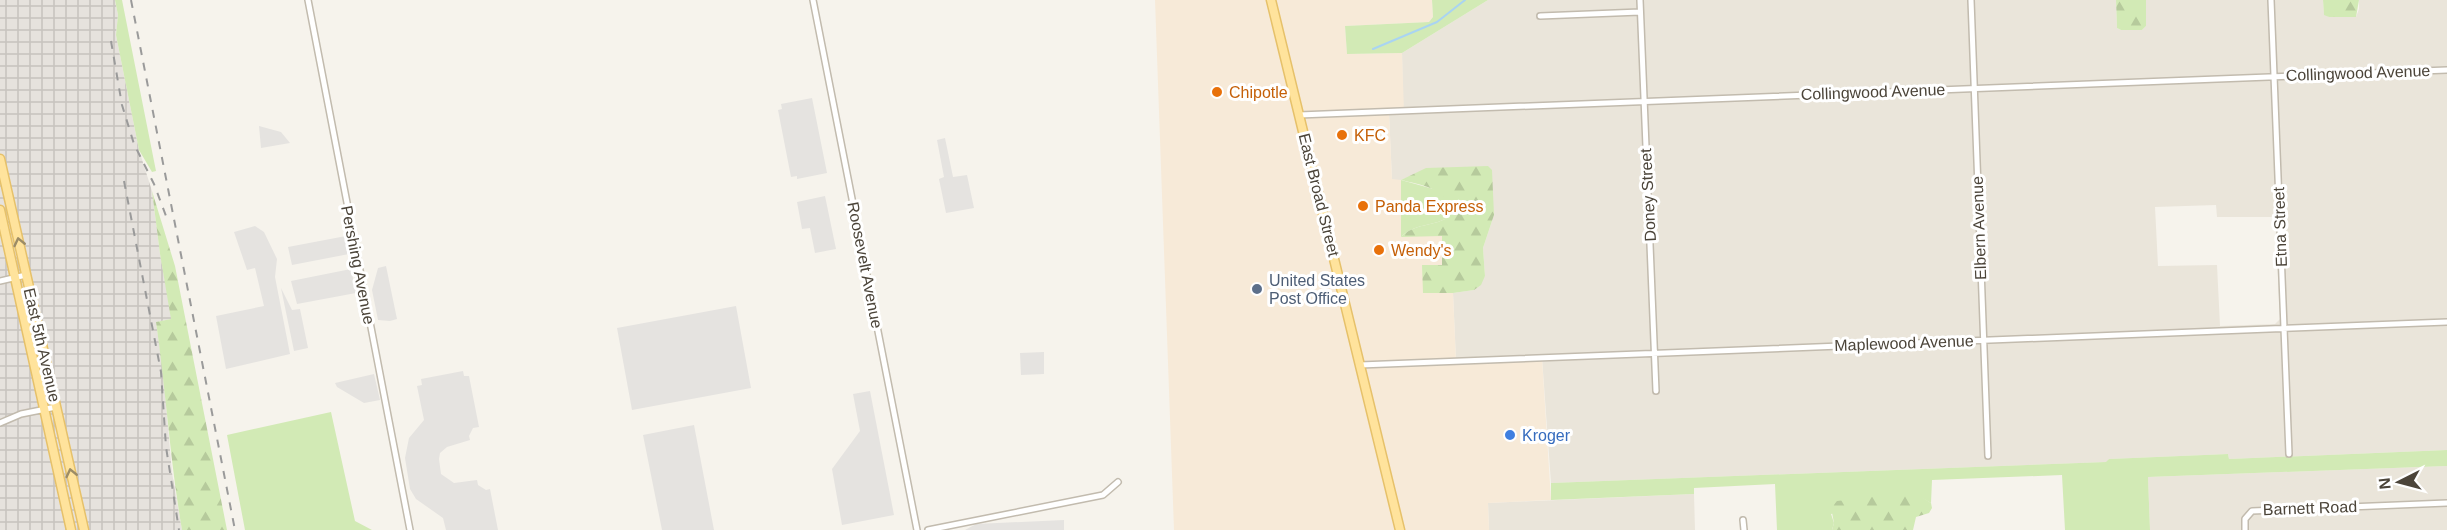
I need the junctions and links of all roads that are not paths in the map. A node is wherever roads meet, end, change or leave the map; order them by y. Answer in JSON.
{"nodes":[{"id":1,"x":308,"y":0,"type":"edge"},
{"id":2,"x":813,"y":0,"type":"edge"},
{"id":3,"x":1271,"y":0,"type":"edge"},
{"id":4,"x":1640,"y":0,"type":"edge"},
{"id":5,"x":1971,"y":0,"type":"edge"},
{"id":6,"x":2271,"y":0,"type":"edge"},
{"id":7,"x":1640,"y":12,"type":"junction"},
{"id":8,"x":1540,"y":16,"type":"dead end"},
{"id":9,"x":2447,"y":70,"type":"edge"},
{"id":10,"x":2274,"y":76,"type":"junction"},
{"id":11,"x":1974,"y":88,"type":"junction"},
{"id":12,"x":1644,"y":102,"type":"junction"},
{"id":13,"x":1299,"y":115,"type":"junction"},
{"id":14,"x":0,"y":159,"type":"edge"},
{"id":15,"x":0,"y":210,"type":"edge"},
{"id":16,"x":26,"y":275,"type":"junction"},
{"id":17,"x":15,"y":278,"type":"junction"},
{"id":18,"x":0,"y":281,"type":"edge"},
{"id":19,"x":2447,"y":322,"type":"edge"},
{"id":20,"x":2284,"y":328,"type":"junction"},
{"id":21,"x":1983,"y":340,"type":"junction"},
{"id":22,"x":1654,"y":354,"type":"junction"},
{"id":23,"x":1360,"y":366,"type":"junction"},
{"id":24,"x":1656,"y":391,"type":"dead end"},
{"id":25,"x":56,"y":407,"type":"junction"},
{"id":26,"x":44,"y":409,"type":"junction"},
{"id":27,"x":0,"y":423,"type":"edge"},
{"id":28,"x":2289,"y":454,"type":"dead end"},
{"id":29,"x":1988,"y":456,"type":"dead end"},
{"id":30,"x":1118,"y":482,"type":"dead end"},
{"id":31,"x":2447,"y":503,"type":"edge"},
{"id":32,"x":1743,"y":520,"type":"dead end"},
{"id":33,"x":71,"y":530,"type":"edge"},
{"id":34,"x":84,"y":530,"type":"edge"},
{"id":35,"x":410,"y":530,"type":"edge"},
{"id":36,"x":917,"y":530,"type":"edge"},
{"id":37,"x":928,"y":530,"type":"edge"},
{"id":38,"x":1400,"y":530,"type":"edge"},
{"id":39,"x":1744,"y":530,"type":"edge"},
{"id":40,"x":2245,"y":530,"type":"edge"}],
"edges":[{"from":1,"to":35,"type":"street","name":"Pershing Avenue"},
{"from":2,"to":36,"type":"street","name":"Roosevelt Avenue"},
{"from":3,"to":13,"type":"main road","name":"East Broad Street"},
{"from":4,"to":7,"type":"street","name":"Doney Street"},
{"from":5,"to":11,"type":"street","name":"Elbern Avenue"},
{"from":6,"to":10,"type":"street","name":"Etna Street"},
{"from":7,"to":8,"type":"street"},
{"from":7,"to":12,"type":"street","name":"Doney Street"},
{"from":9,"to":10,"type":"street","name":"Collingwood Avenue"},
{"from":10,"to":11,"type":"street","name":"Collingwood Avenue"},
{"from":10,"to":20,"type":"street","name":"Etna Street"},
{"from":11,"to":12,"type":"street","name":"Collingwood Avenue"},
{"from":11,"to":21,"type":"street","name":"Elbern Avenue"},
{"from":12,"to":13,"type":"street","name":"Collingwood Avenue"},
{"from":12,"to":22,"type":"street","name":"Doney Street"},
{"from":13,"to":23,"type":"main road","name":"East Broad Street"},
{"from":16,"to":14,"type":"main road","name":"East 5th Avenue","one_way":true},
{"from":15,"to":17,"type":"main road","name":"East 5th Avenue"},
{"from":16,"to":17,"type":"street"},
{"from":16,"to":25,"type":"main road","name":"East 5th Avenue"},
{"from":17,"to":18,"type":"street"},
{"from":17,"to":26,"type":"main road","name":"East 5th Avenue"},
{"from":19,"to":20,"type":"street","name":"Maplewood Avenue"},
{"from":20,"to":21,"type":"street","name":"Maplewood Avenue"},
{"from":20,"to":28,"type":"street","name":"Etna Street"},
{"from":21,"to":22,"type":"street","name":"Maplewood Avenue"},
{"from":21,"to":29,"type":"street","name":"Elbern Avenue"},
{"from":22,"to":23,"type":"street","name":"Maplewood Avenue"},
{"from":22,"to":24,"type":"street","name":"Doney Street"},
{"from":23,"to":38,"type":"main road","name":"East Broad Street"},
{"from":25,"to":26,"type":"street"},
{"from":34,"to":25,"type":"main road","name":"East 5th Avenue","one_way":true},
{"from":26,"to":27,"type":"street"},
{"from":26,"to":33,"type":"main road","name":"East 5th Avenue"},
{"from":30,"to":37,"type":"street"},
{"from":31,"to":40,"type":"street","name":"Barnett Road"},
{"from":32,"to":39,"type":"street"}]}
